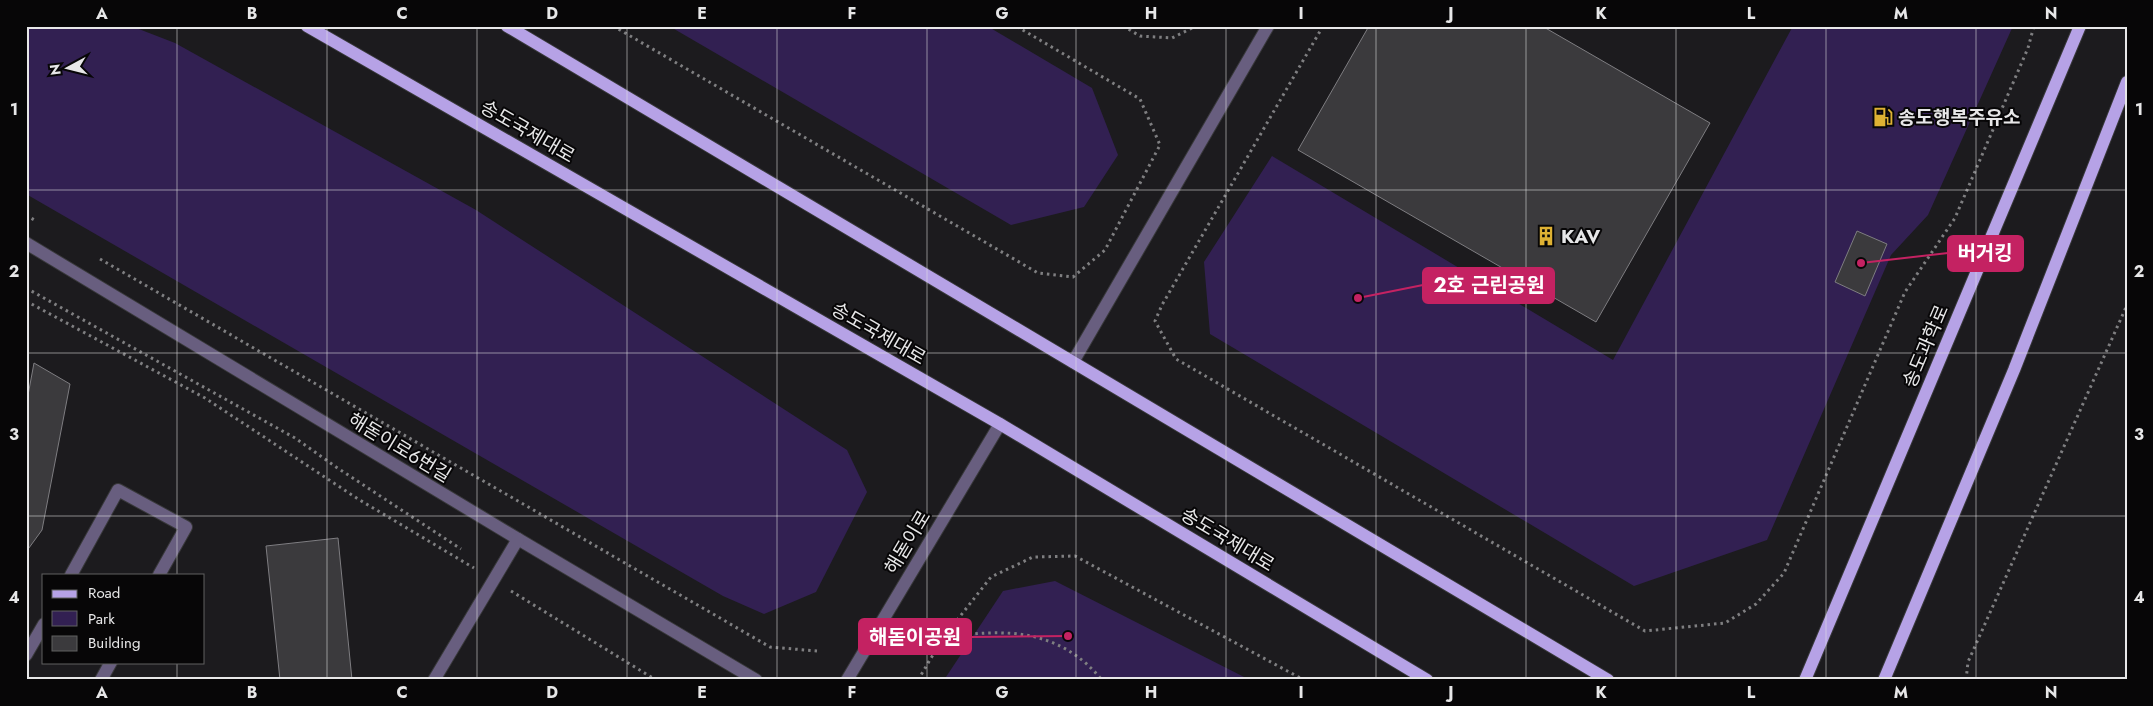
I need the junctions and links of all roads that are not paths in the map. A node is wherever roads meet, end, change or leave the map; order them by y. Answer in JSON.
{"nodes":[{"id":1,"x":308,"y":26,"type":"edge"},
{"id":2,"x":507,"y":26,"type":"edge"},
{"id":3,"x":1268,"y":26,"type":"edge"},
{"id":4,"x":2080,"y":26,"type":"edge"},
{"id":5,"x":2127,"y":82,"type":"edge"},
{"id":6,"x":26,"y":243,"type":"edge"},
{"id":7,"x":1073,"y":362,"type":"junction"},
{"id":8,"x":1000,"y":424,"type":"junction"},
{"id":9,"x":518,"y":539,"type":"junction"},
{"id":10,"x":72,"y":574,"type":"edge"},
{"id":11,"x":161,"y":574,"type":"edge"},
{"id":12,"x":42,"y":627,"type":"edge"},
{"id":13,"x":26,"y":655,"type":"edge"},
{"id":14,"x":110,"y":664,"type":"edge"},
{"id":15,"x":101,"y":680,"type":"edge"},
{"id":16,"x":434,"y":680,"type":"edge"},
{"id":17,"x":756,"y":680,"type":"edge"},
{"id":18,"x":847,"y":680,"type":"edge"},
{"id":19,"x":1427,"y":680,"type":"edge"},
{"id":20,"x":1608,"y":680,"type":"edge"},
{"id":21,"x":1805,"y":680,"type":"edge"},
{"id":22,"x":1884,"y":680,"type":"edge"}],
"edges":[{"from":1,"to":8,"type":"main road","name":"송도국제대로"},
{"from":2,"to":7,"type":"main road"},
{"from":3,"to":7,"type":"street"},
{"from":4,"to":21,"type":"main road","name":"송도과학로"},
{"from":5,"to":22,"type":"main road"},
{"from":6,"to":9,"type":"street","name":"해돋이로6번길"},
{"from":7,"to":20,"type":"main road"},
{"from":8,"to":18,"type":"street","name":"해돋이로"},
{"from":8,"to":19,"type":"main road","name":"송도국제대로"},
{"from":9,"to":16,"type":"street"},
{"from":9,"to":17,"type":"street","name":"해돋이로6번길"},
{"from":10,"to":11,"type":"street"},
{"from":12,"to":13,"type":"street"},
{"from":14,"to":15,"type":"street"}]}
